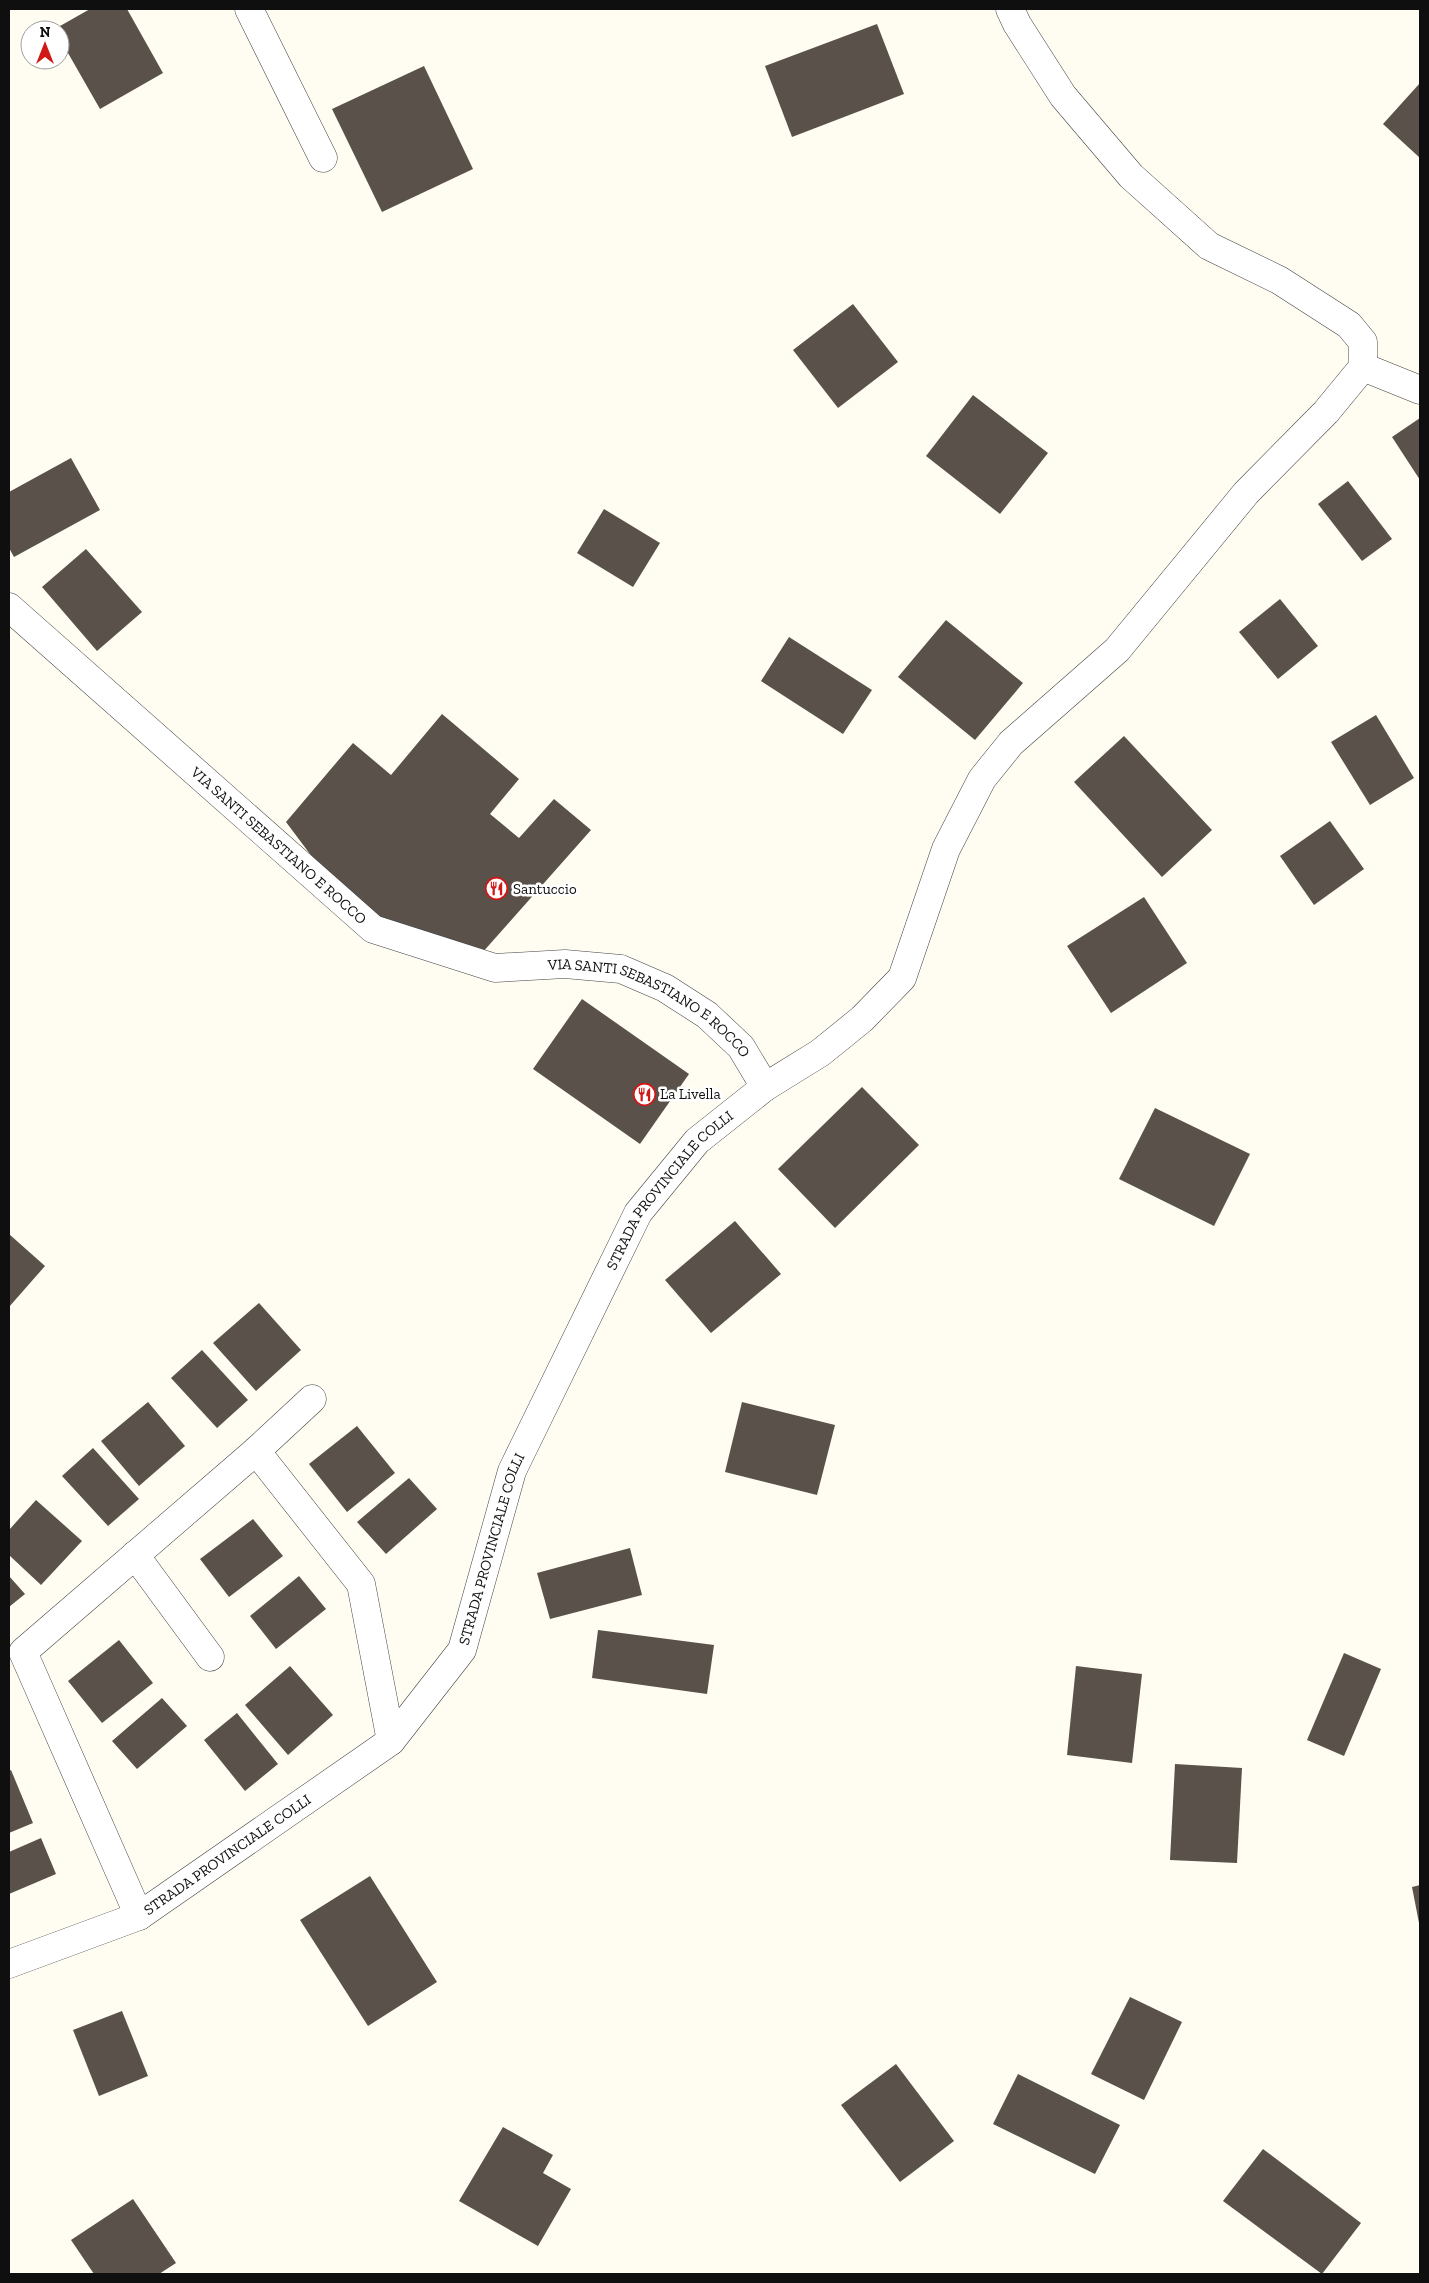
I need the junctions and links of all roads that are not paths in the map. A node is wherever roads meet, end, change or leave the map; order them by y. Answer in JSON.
{"nodes":[{"id":1,"x":249,"y":9,"type":"edge"},
{"id":2,"x":1010,"y":9,"type":"edge"},
{"id":3,"x":323,"y":158,"type":"dead end"},
{"id":4,"x":1363,"y":367,"type":"junction"},
{"id":5,"x":1420,"y":390,"type":"edge"},
{"id":6,"x":9,"y":607,"type":"edge"},
{"id":7,"x":765,"y":1087,"type":"junction"},
{"id":8,"x":312,"y":1399,"type":"dead end"},
{"id":9,"x":256,"y":1451,"type":"junction"},
{"id":10,"x":136,"y":1555,"type":"junction"},
{"id":11,"x":210,"y":1657,"type":"dead end"},
{"id":12,"x":391,"y":1742,"type":"junction"},
{"id":13,"x":139,"y":1916,"type":"junction"},
{"id":14,"x":9,"y":1964,"type":"edge"}],
"edges":[{"from":1,"to":3,"type":"street"},
{"from":2,"to":4,"type":"street"},
{"from":4,"to":5,"type":"street"},
{"from":4,"to":7,"type":"street","name":"STRADA PROVINCIALE COLLI"},
{"from":6,"to":7,"type":"street","name":"VIA SANTI SEBASTIANO E ROCCO"},
{"from":7,"to":12,"type":"street","name":"STRADA PROVINCIALE COLLI"},
{"from":8,"to":9,"type":"street"},
{"from":9,"to":10,"type":"street"},
{"from":9,"to":12,"type":"street"},
{"from":10,"to":11,"type":"street"},
{"from":10,"to":13,"type":"street"},
{"from":12,"to":13,"type":"street","name":"STRADA PROVINCIALE COLLI"},
{"from":13,"to":14,"type":"street","name":"STRADA PROVINCIALE COLLI"}]}
